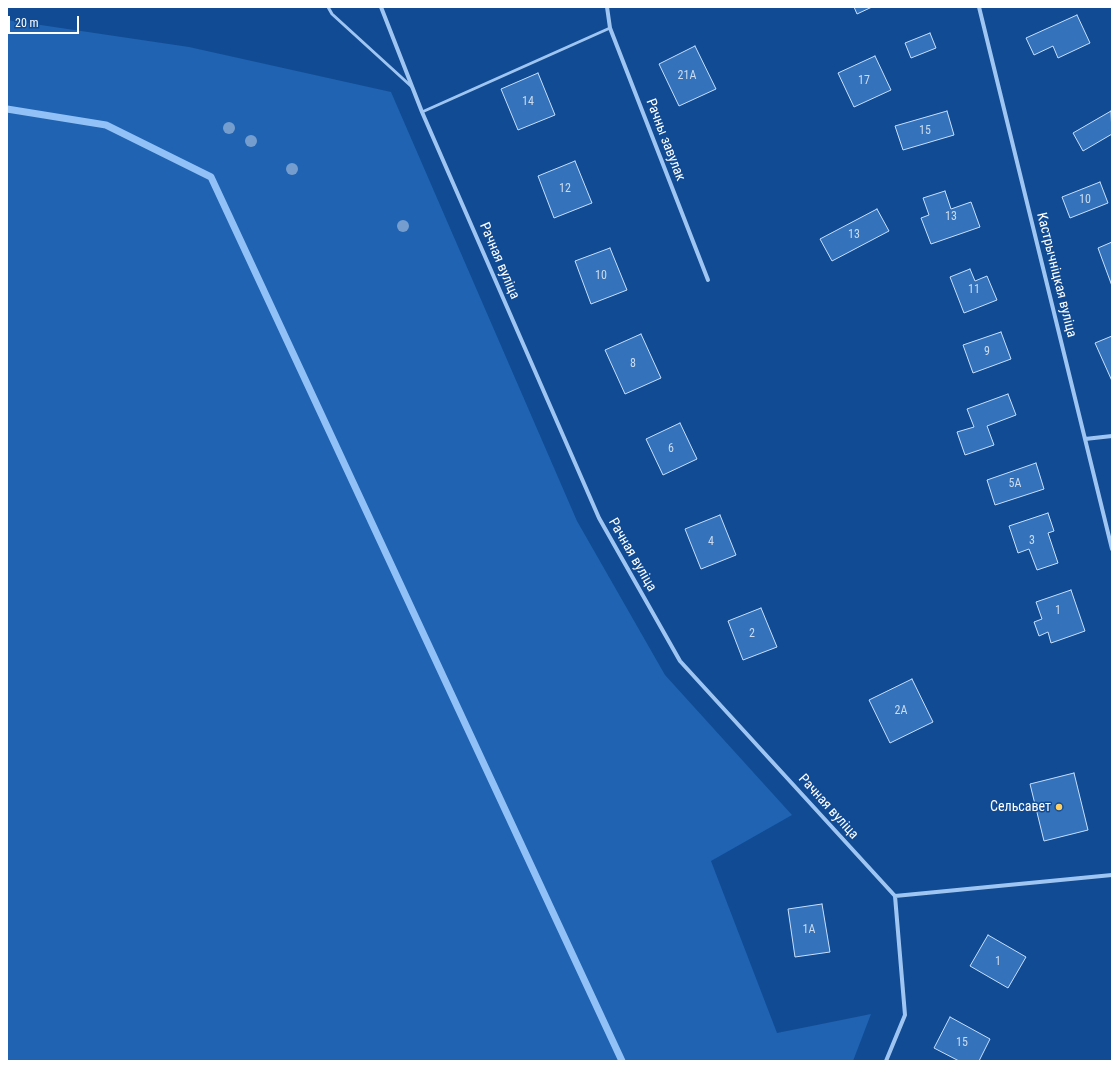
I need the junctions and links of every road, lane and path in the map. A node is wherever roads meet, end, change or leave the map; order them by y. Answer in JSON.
{"nodes":[{"id":1,"x":328,"y":7,"type":"edge"},
{"id":2,"x":381,"y":7,"type":"edge"},
{"id":3,"x":607,"y":7,"type":"edge"},
{"id":4,"x":979,"y":7,"type":"edge"},
{"id":5,"x":610,"y":28,"type":"junction"},
{"id":6,"x":412,"y":88,"type":"junction"},
{"id":7,"x":422,"y":112,"type":"junction"},
{"id":8,"x":708,"y":280,"type":"dead end"},
{"id":9,"x":1112,"y":436,"type":"edge"},
{"id":10,"x":1085,"y":439,"type":"junction"},
{"id":11,"x":1112,"y":549,"type":"edge"},
{"id":12,"x":1112,"y":875,"type":"edge"},
{"id":13,"x":895,"y":896,"type":"junction"},
{"id":14,"x":886,"y":1061,"type":"edge"}],
"edges":[{"from":1,"to":6,"type":"lane"},
{"from":2,"to":6,"type":"street","name":"Рачная вуліца"},
{"from":3,"to":5,"type":"street","name":"Рачны завулак"},
{"from":4,"to":10,"type":"street","name":"Кастрычніцкая вуліца"},
{"from":5,"to":7,"type":"lane"},
{"from":5,"to":8,"type":"street","name":"Рачны завулак"},
{"from":6,"to":7,"type":"street","name":"Рачная вуліца"},
{"from":7,"to":13,"type":"street","name":"Рачная вуліца"},
{"from":9,"to":10,"type":"street"},
{"from":10,"to":11,"type":"street","name":"Кастрычніцкая вуліца"},
{"from":12,"to":13,"type":"street"},
{"from":13,"to":14,"type":"street"}]}
